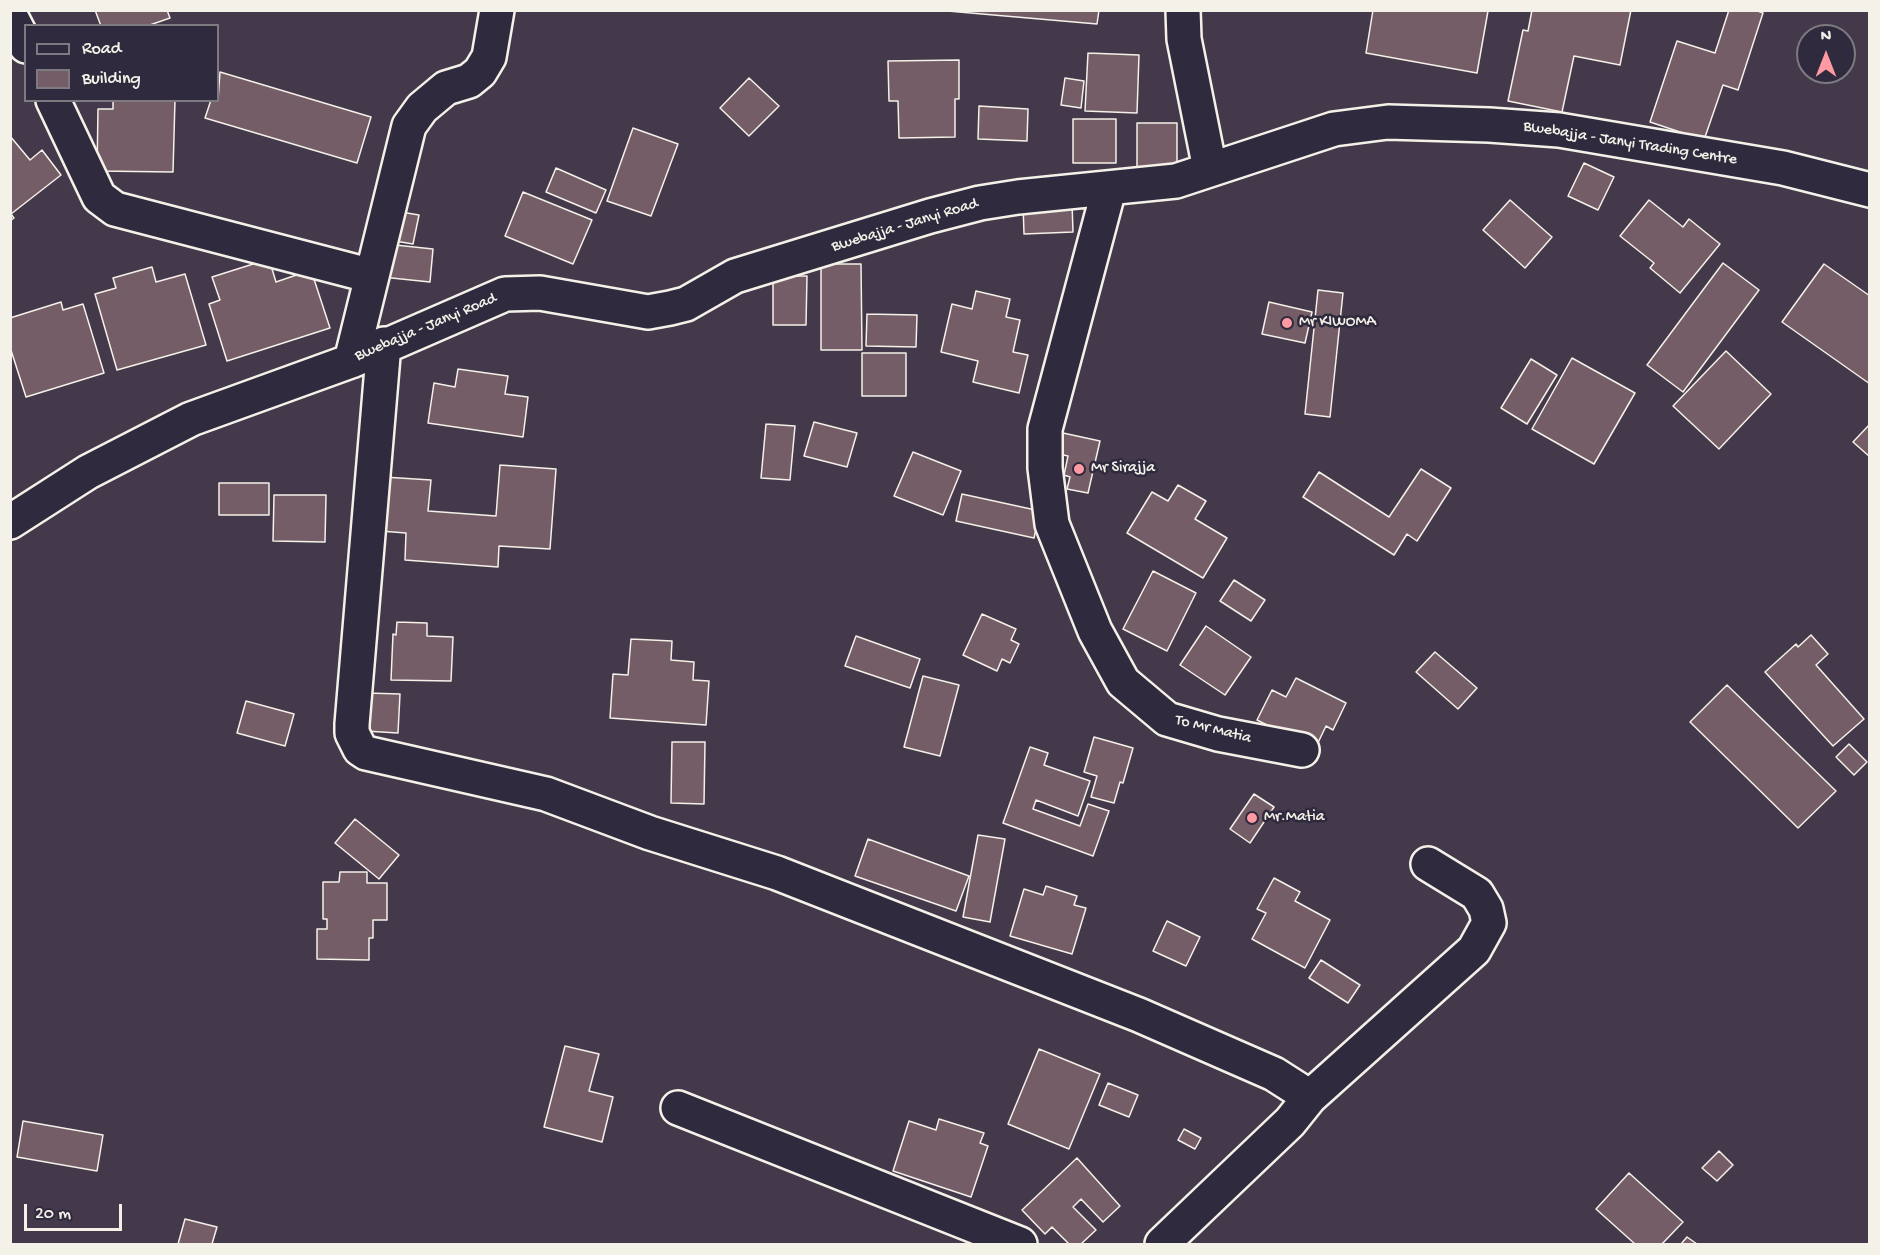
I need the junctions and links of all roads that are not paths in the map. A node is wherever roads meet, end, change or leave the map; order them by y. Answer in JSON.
{"nodes":[{"id":1,"x":497,"y":10,"type":"edge"},
{"id":2,"x":1183,"y":10,"type":"edge"},
{"id":3,"x":10,"y":15,"type":"edge"},
{"id":4,"x":24,"y":41,"type":"edge"},
{"id":5,"x":54,"y":102,"type":"edge"},
{"id":6,"x":1209,"y":169,"type":"junction"},
{"id":7,"x":1109,"y":189,"type":"junction"},
{"id":8,"x":1869,"y":190,"type":"edge"},
{"id":9,"x":372,"y":276,"type":"junction"},
{"id":10,"x":384,"y":345,"type":"junction"},
{"id":11,"x":351,"y":361,"type":"junction"},
{"id":12,"x":10,"y":522,"type":"edge"},
{"id":13,"x":1302,"y":750,"type":"dead end"},
{"id":14,"x":1428,"y":864,"type":"dead end"},
{"id":15,"x":1310,"y":1097,"type":"junction"},
{"id":16,"x":678,"y":1108,"type":"dead end"},
{"id":17,"x":1020,"y":1245,"type":"edge"},
{"id":18,"x":1162,"y":1245,"type":"edge"}],
"edges":[{"from":1,"to":9,"type":"street"},
{"from":2,"to":6,"type":"street"},
{"from":3,"to":4,"type":"street"},
{"from":5,"to":9,"type":"street"},
{"from":6,"to":7,"type":"street","name":"Bwebajja - Janyi Trading Centre"},
{"from":6,"to":8,"type":"street","name":"Bwebajja - Janyi Trading Centre"},
{"from":7,"to":10,"type":"street","name":"Bwebajja - Janyi Road"},
{"from":7,"to":13,"type":"street","name":"To Mr Matia"},
{"from":9,"to":11,"type":"street"},
{"from":10,"to":11,"type":"street","name":"Bwebajja - Janyi Road"},
{"from":10,"to":15,"type":"street"},
{"from":11,"to":12,"type":"street","name":"Bwebajja - Janyi Road"},
{"from":14,"to":15,"type":"street"},
{"from":15,"to":18,"type":"street"},
{"from":16,"to":17,"type":"street"}]}
